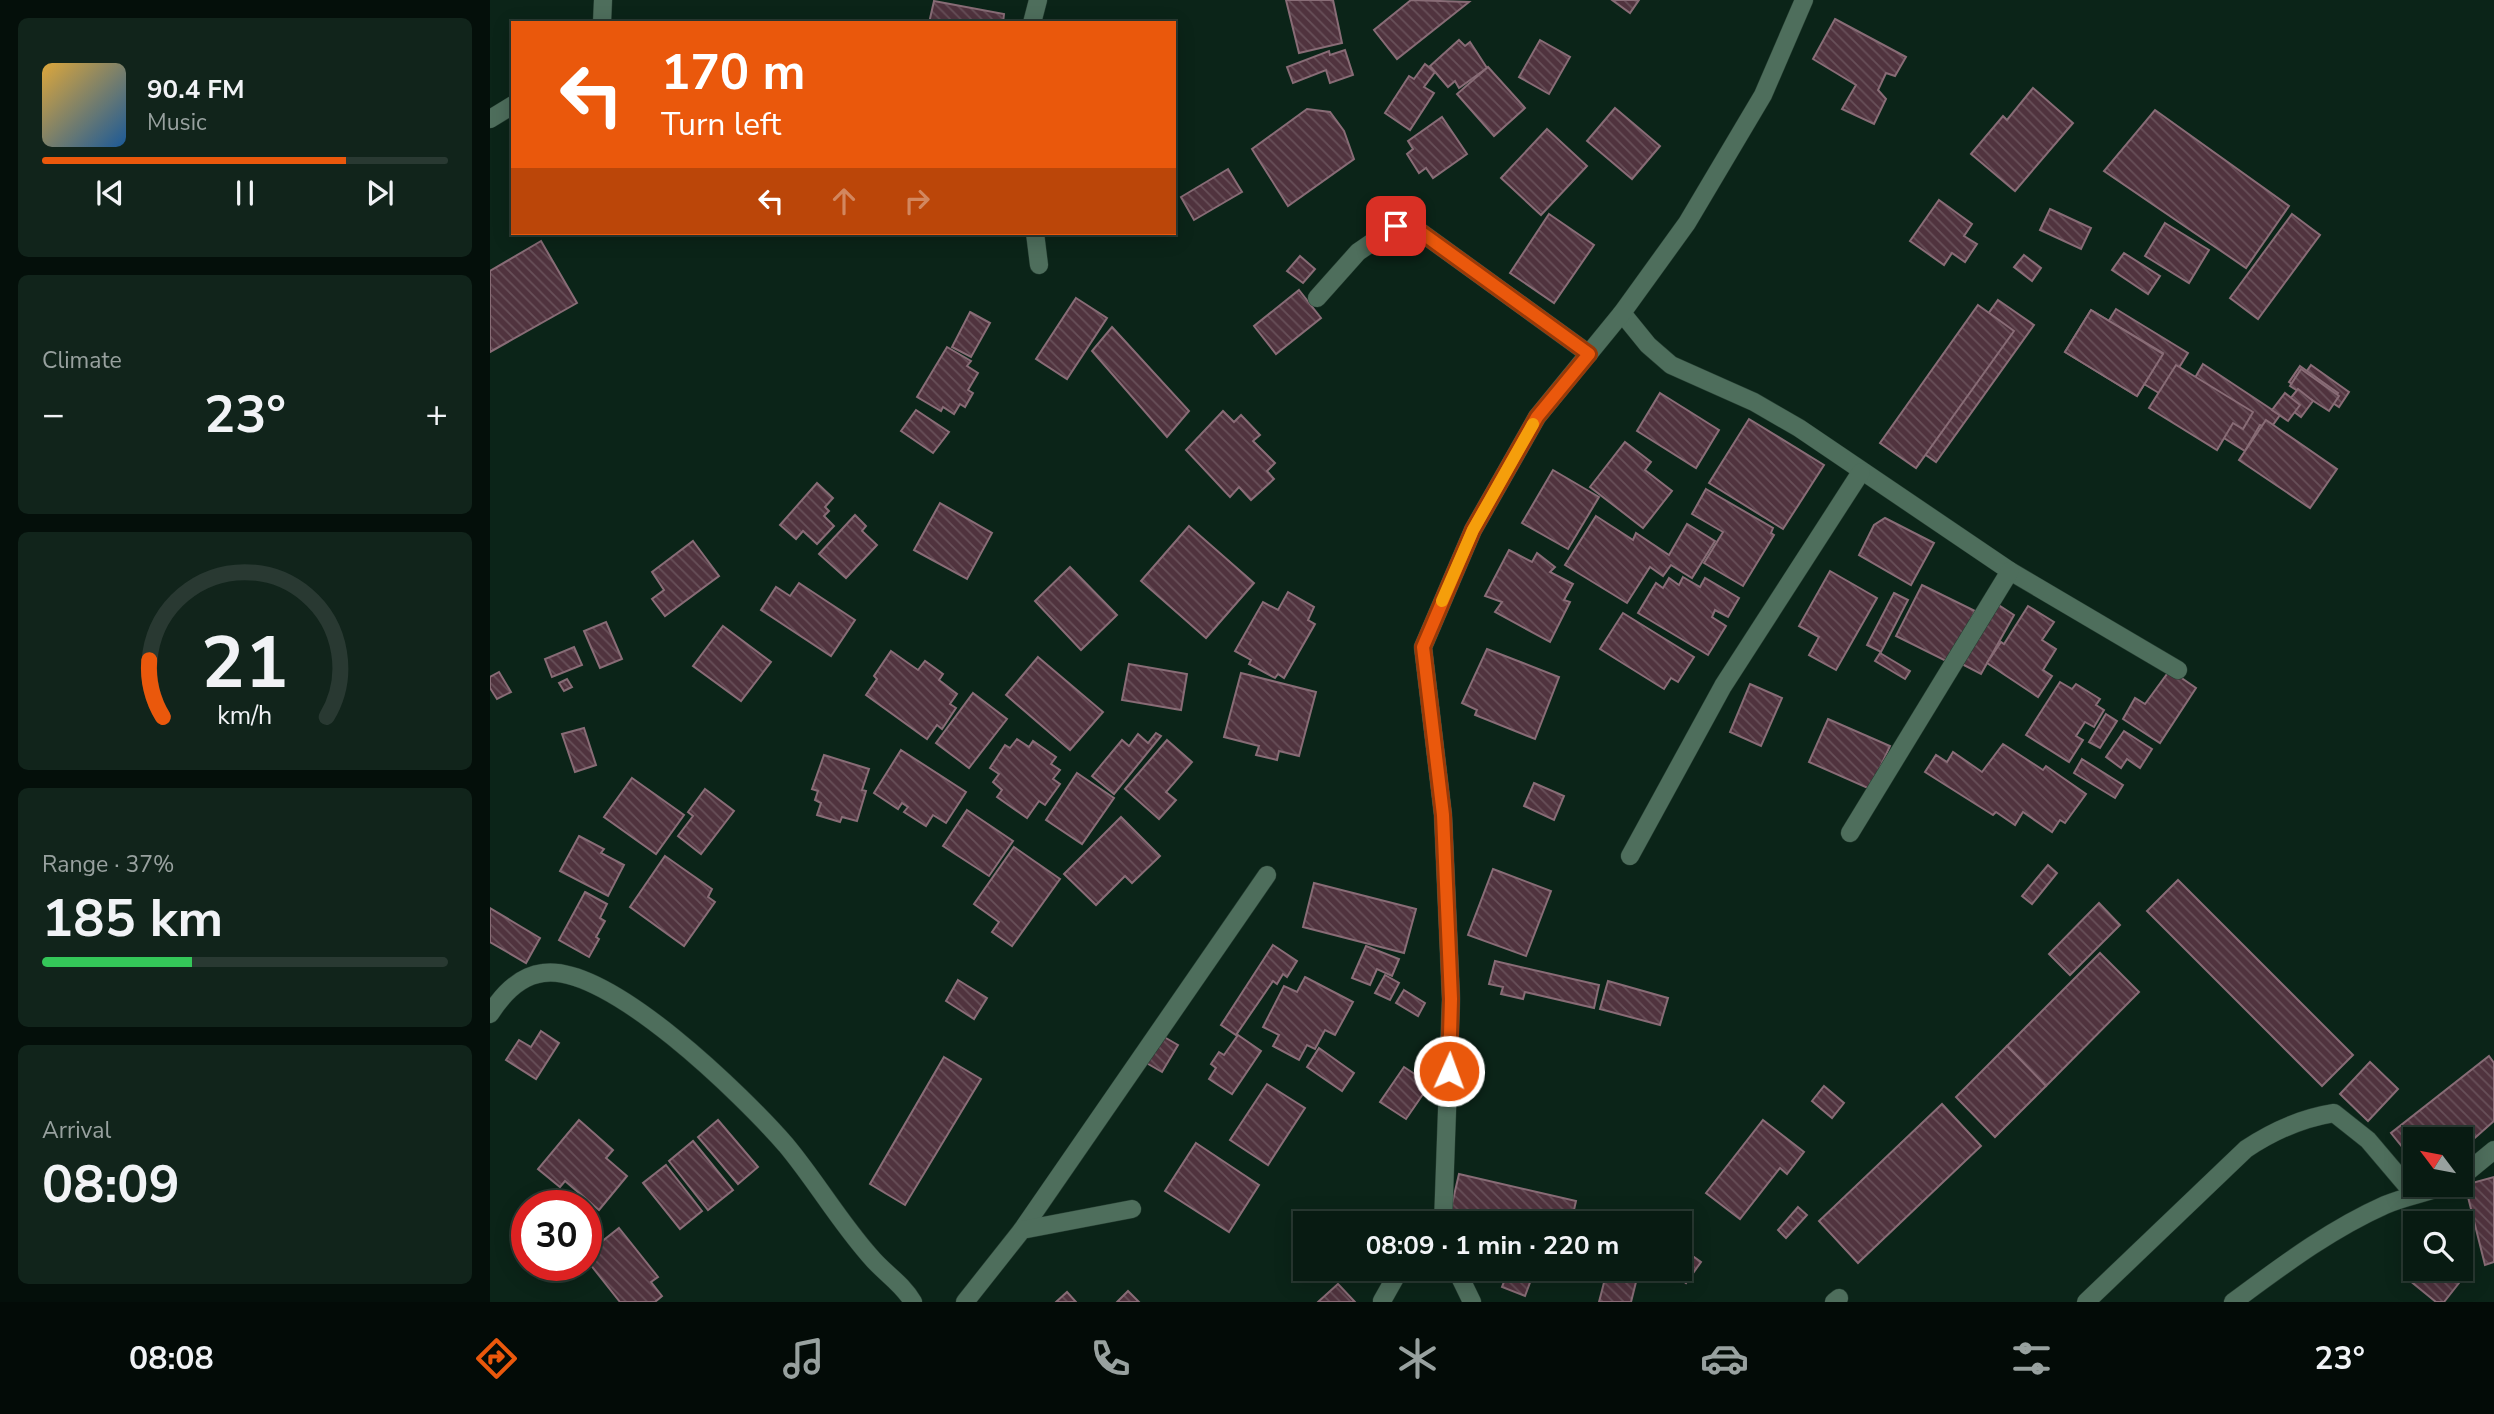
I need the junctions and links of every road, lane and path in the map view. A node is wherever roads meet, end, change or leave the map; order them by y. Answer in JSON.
{"nodes":[{"id":1,"x":603,"y":0,"type":"edge"},
{"id":2,"x":1038,"y":0,"type":"edge"},
{"id":3,"x":1804,"y":0,"type":"edge"},
{"id":4,"x":602,"y":21,"type":"edge"},
{"id":5,"x":1033,"y":21,"type":"edge"},
{"id":6,"x":511,"y":106,"type":"edge"},
{"id":7,"x":490,"y":119,"type":"edge"},
{"id":8,"x":1035,"y":235,"type":"edge"},
{"id":9,"x":1040,"y":265,"type":"dead end"},
{"id":10,"x":1317,"y":298,"type":"dead end"},
{"id":11,"x":1622,"y":313,"type":"junction"},
{"id":12,"x":1589,"y":354,"type":"junction"},
{"id":13,"x":1861,"y":472,"type":"junction"},
{"id":14,"x":2010,"y":571,"type":"junction"},
{"id":15,"x":2178,"y":670,"type":"dead end"},
{"id":16,"x":1850,"y":833,"type":"dead end"},
{"id":17,"x":1630,"y":856,"type":"dead end"},
{"id":18,"x":1267,"y":875,"type":"dead end"},
{"id":19,"x":490,"y":1014,"type":"edge"},
{"id":20,"x":2494,"y":1150,"type":"edge"},
{"id":21,"x":2473,"y":1167,"type":"edge"},
{"id":22,"x":2403,"y":1181,"type":"edge"},
{"id":23,"x":2404,"y":1197,"type":"edge"},
{"id":24,"x":1132,"y":1209,"type":"dead end"},
{"id":25,"x":1443,"y":1211,"type":"edge"},
{"id":26,"x":1022,"y":1230,"type":"junction"},
{"id":27,"x":1393,"y":1281,"type":"edge"},
{"id":28,"x":1462,"y":1281,"type":"edge"},
{"id":29,"x":1382,"y":1301,"type":"edge"},
{"id":30,"x":914,"y":1302,"type":"edge"},
{"id":31,"x":965,"y":1302,"type":"edge"},
{"id":32,"x":1472,"y":1302,"type":"edge"},
{"id":33,"x":2087,"y":1302,"type":"edge"},
{"id":34,"x":2233,"y":1302,"type":"edge"}],
"edges":[{"from":1,"to":4,"type":"street"},
{"from":2,"to":5,"type":"street"},
{"from":3,"to":11,"type":"street"},
{"from":6,"to":7,"type":"street"},
{"from":8,"to":9,"type":"street"},
{"from":10,"to":12,"type":"street"},
{"from":11,"to":12,"type":"street"},
{"from":11,"to":13,"type":"street"},
{"from":12,"to":25,"type":"street"},
{"from":13,"to":14,"type":"street"},
{"from":13,"to":17,"type":"street"},
{"from":14,"to":15,"type":"street"},
{"from":14,"to":16,"type":"street"},
{"from":18,"to":26,"type":"street"},
{"from":19,"to":30,"type":"street"},
{"from":20,"to":21,"type":"street"},
{"from":22,"to":33,"type":"street"},
{"from":23,"to":34,"type":"street"},
{"from":24,"to":26,"type":"street"},
{"from":26,"to":31,"type":"street"},
{"from":27,"to":29,"type":"street"},
{"from":28,"to":32,"type":"street"}]}
